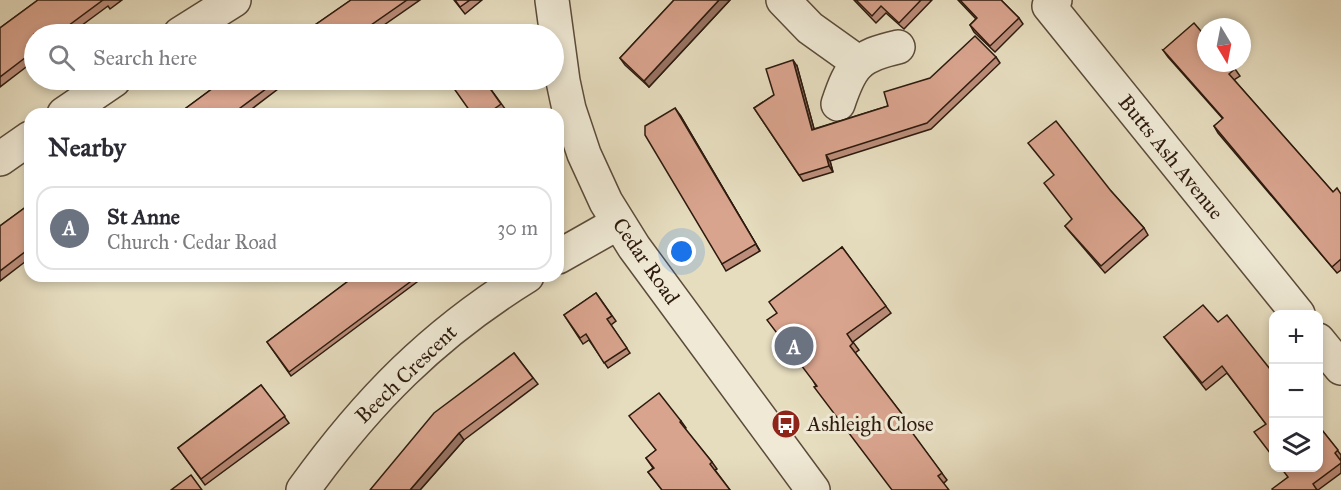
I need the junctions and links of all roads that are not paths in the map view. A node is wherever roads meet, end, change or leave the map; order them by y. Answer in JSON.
{"nodes":[{"id":1,"x":234,"y":0,"type":"edge"},
{"id":2,"x":552,"y":0,"type":"edge"},
{"id":3,"x":783,"y":0,"type":"edge"},
{"id":4,"x":1055,"y":0,"type":"edge"},
{"id":5,"x":196,"y":24,"type":"edge"},
{"id":6,"x":555,"y":24,"type":"edge"},
{"id":7,"x":898,"y":47,"type":"dead end"},
{"id":8,"x":859,"y":63,"type":"junction"},
{"id":9,"x":564,"y":85,"type":"edge"},
{"id":10,"x":99,"y":90,"type":"edge"},
{"id":11,"x":838,"y":104,"type":"dead end"},
{"id":12,"x":73,"y":108,"type":"edge"},
{"id":13,"x":24,"y":142,"type":"edge"},
{"id":14,"x":0,"y":159,"type":"edge"},
{"id":15,"x":618,"y":224,"type":"junction"},
{"id":16,"x":564,"y":254,"type":"edge"},
{"id":17,"x":518,"y":282,"type":"edge"},
{"id":18,"x":1294,"y":310,"type":"edge"},
{"id":19,"x":1323,"y":346,"type":"edge"},
{"id":20,"x":1341,"y":368,"type":"edge"},
{"id":21,"x":303,"y":490,"type":"edge"},
{"id":22,"x":813,"y":490,"type":"edge"}],
"edges":[{"from":1,"to":5,"type":"street"},
{"from":2,"to":6,"type":"street","name":"Cedar Road"},
{"from":3,"to":8,"type":"street"},
{"from":4,"to":18,"type":"street","name":"Butts Ash Avenue"},
{"from":7,"to":8,"type":"street"},
{"from":8,"to":11,"type":"street"},
{"from":9,"to":15,"type":"street","name":"Cedar Road"},
{"from":10,"to":12,"type":"street"},
{"from":13,"to":14,"type":"street"},
{"from":15,"to":16,"type":"street"},
{"from":15,"to":22,"type":"street","name":"Cedar Road"},
{"from":17,"to":21,"type":"street","name":"Beech Crescent"},
{"from":19,"to":20,"type":"street"}]}
